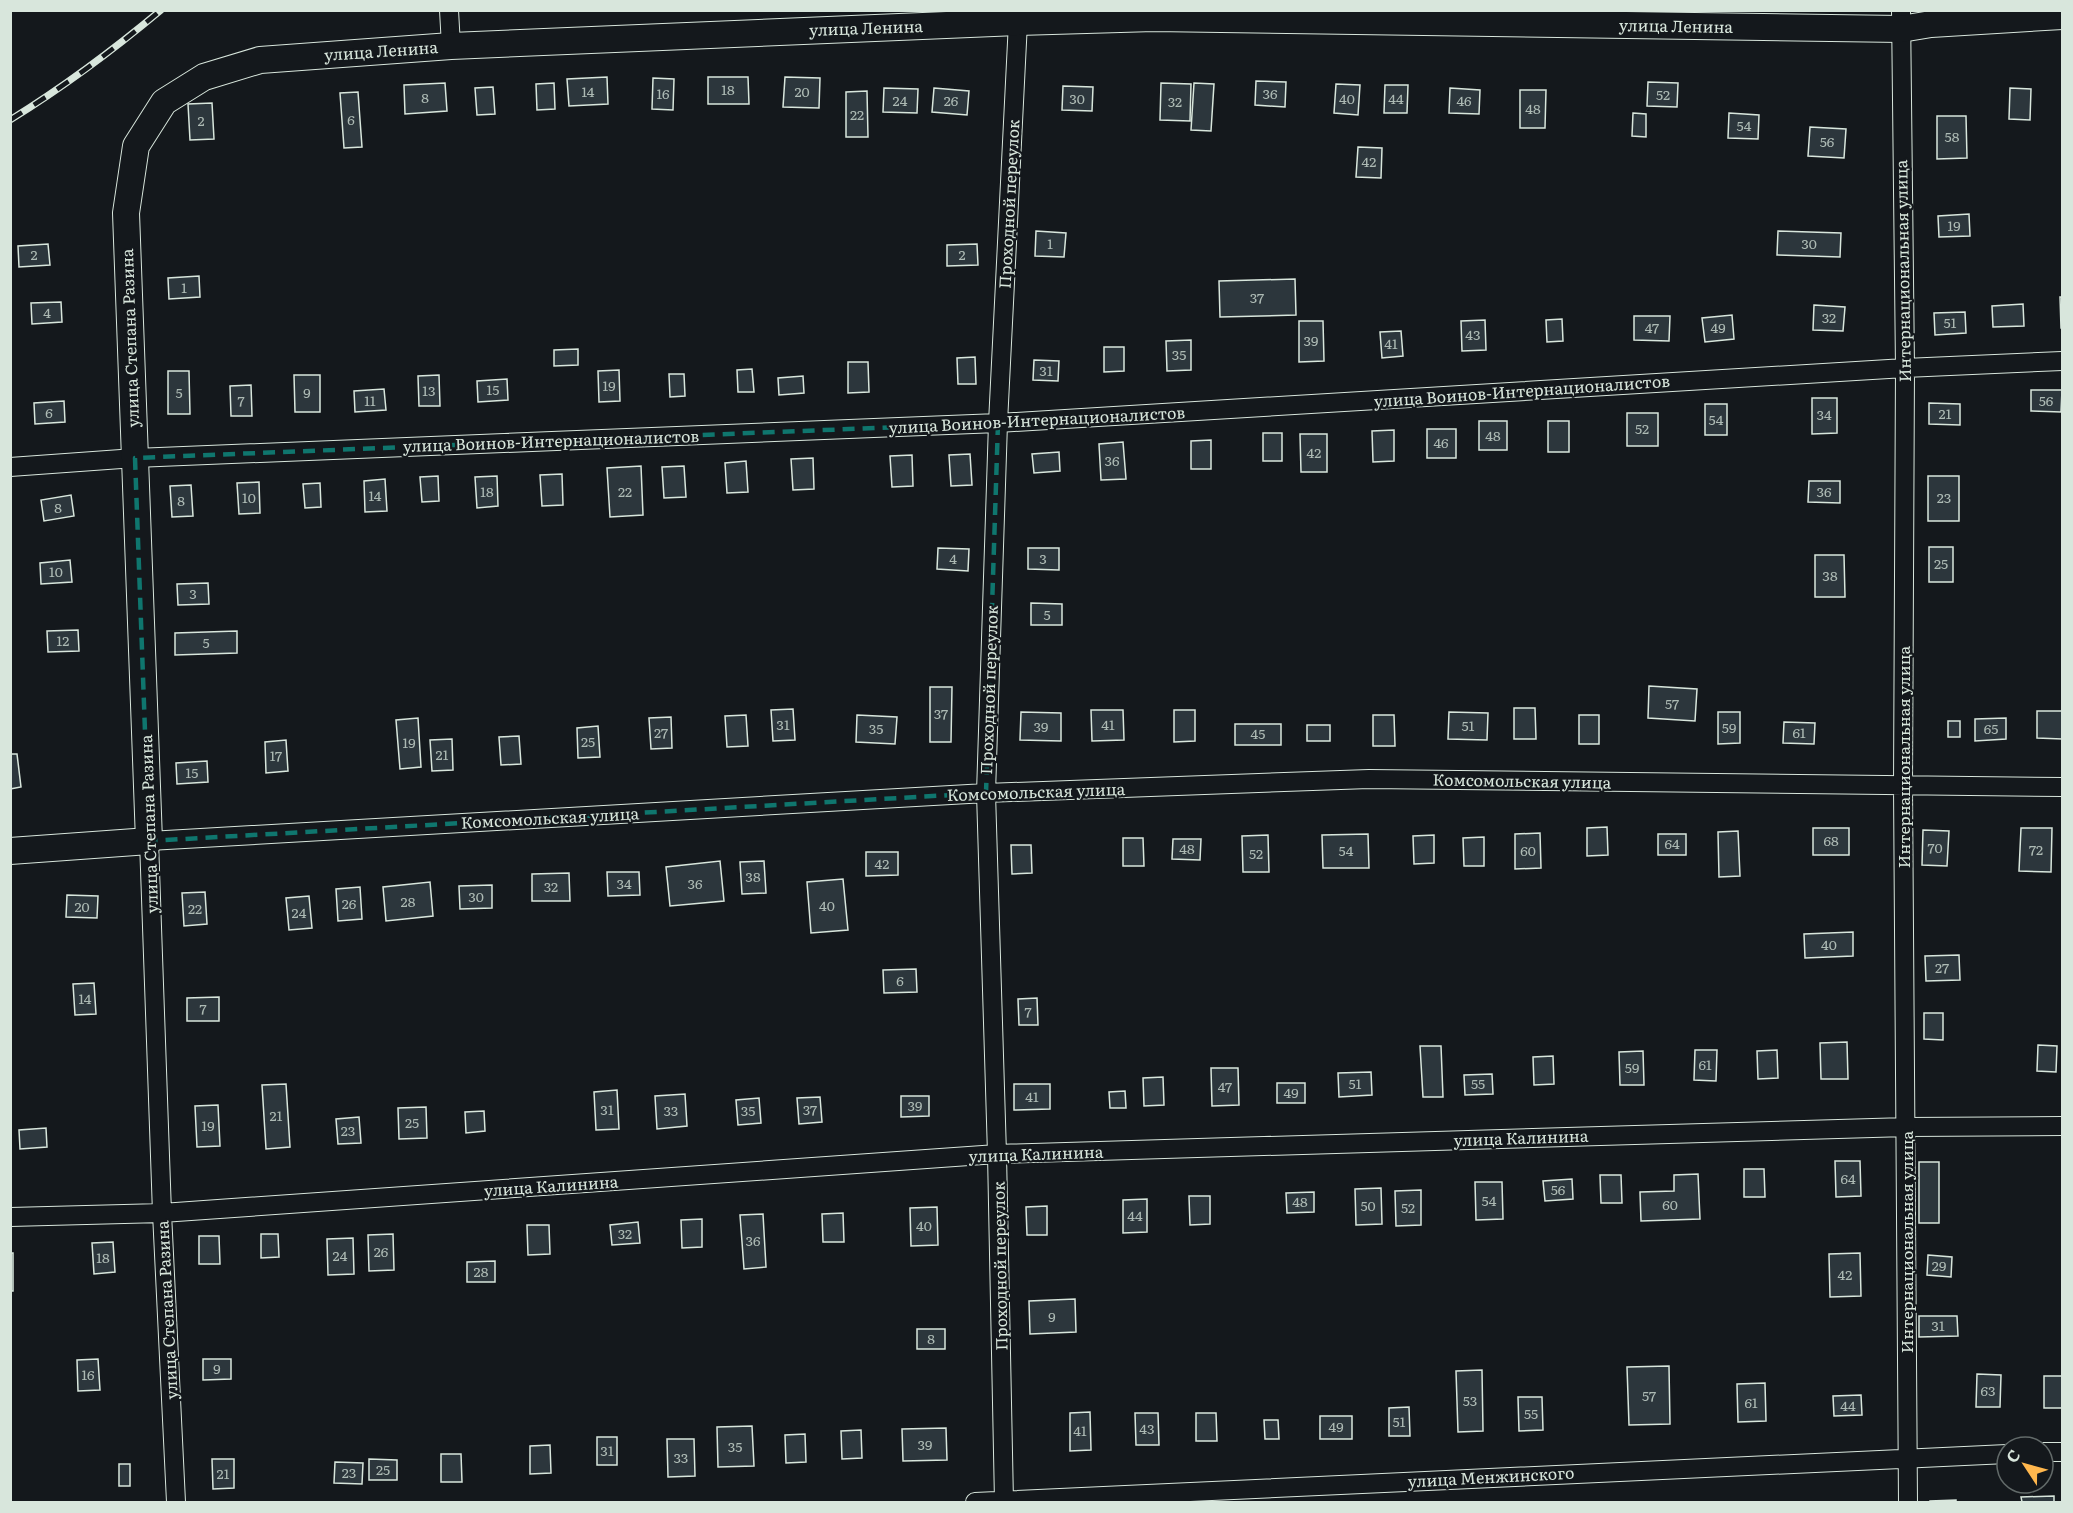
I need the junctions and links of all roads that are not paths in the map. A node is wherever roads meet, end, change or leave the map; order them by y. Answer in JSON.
{"nodes":[{"id":1,"x":449,"y":10,"type":"edge"},
{"id":2,"x":2062,"y":16,"type":"edge"},
{"id":3,"x":1901,"y":20,"type":"edge"},
{"id":4,"x":1018,"y":22,"type":"junction"},
{"id":5,"x":451,"y":46,"type":"junction"},
{"id":6,"x":136,"y":146,"type":"joint"},
{"id":7,"x":2062,"y":361,"type":"edge"},
{"id":8,"x":1905,"y":368,"type":"junction"},
{"id":9,"x":998,"y":423,"type":"junction"},
{"id":10,"x":135,"y":458,"type":"junction"},
{"id":11,"x":10,"y":467,"type":"edge"},
{"id":12,"x":1903,"y":786,"type":"junction"},
{"id":13,"x":2062,"y":787,"type":"edge"},
{"id":14,"x":986,"y":793,"type":"junction"},
{"id":15,"x":149,"y":841,"type":"junction"},
{"id":16,"x":10,"y":851,"type":"edge"},
{"id":17,"x":2062,"y":1126,"type":"edge"},
{"id":18,"x":1907,"y":1127,"type":"junction"},
{"id":19,"x":997,"y":1154,"type":"junction"},
{"id":20,"x":162,"y":1213,"type":"junction"},
{"id":21,"x":10,"y":1217,"type":"edge"},
{"id":22,"x":1995,"y":1454,"type":"edge"},
{"id":23,"x":1907,"y":1457,"type":"junction"},
{"id":24,"x":1004,"y":1502,"type":"edge"},
{"id":25,"x":176,"y":1503,"type":"edge"},
{"id":26,"x":975,"y":1503,"type":"edge"},
{"id":27,"x":1908,"y":1503,"type":"edge"}],
"edges":[{"from":1,"to":5,"type":"street"},
{"from":2,"to":3,"type":"main road","name":"улица Ленина"},
{"from":3,"to":4,"type":"main road","name":"улица Ленина"},
{"from":3,"to":8,"type":"street","name":"Интернациональная улица"},
{"from":4,"to":5,"type":"main road","name":"улица Ленина"},
{"from":4,"to":9,"type":"street","name":"Проходной переулок"},
{"from":5,"to":6,"type":"main road","name":"улица Ленина"},
{"from":6,"to":10,"type":"main road","name":"улица Степана Разина"},
{"from":7,"to":8,"type":"street","name":"улица Воинов-Интернационалистов"},
{"from":8,"to":9,"type":"street","name":"улица Воинов-Интернационалистов"},
{"from":8,"to":12,"type":"street","name":"Интернациональная улица"},
{"from":9,"to":10,"type":"street","name":"улица Воинов-Интернационалистов"},
{"from":9,"to":14,"type":"street","name":"Проходной переулок"},
{"from":10,"to":11,"type":"street","name":"улица Воинов-Интернационалистов"},
{"from":10,"to":15,"type":"main road","name":"улица Степана Разина"},
{"from":12,"to":13,"type":"street","name":"Комсомольская улица"},
{"from":12,"to":14,"type":"street","name":"Комсомольская улица"},
{"from":12,"to":18,"type":"street","name":"Интернациональная улица"},
{"from":14,"to":15,"type":"street","name":"Комсомольская улица"},
{"from":14,"to":19,"type":"street","name":"Проходной переулок"},
{"from":15,"to":16,"type":"main road","name":"Комсомольская улица"},
{"from":15,"to":20,"type":"street","name":"улица Степана Разина"},
{"from":17,"to":18,"type":"street","name":"улица Калинина"},
{"from":18,"to":19,"type":"street","name":"улица Калинина"},
{"from":18,"to":23,"type":"street","name":"Интернациональная улица"},
{"from":19,"to":20,"type":"street","name":"улица Калинина"},
{"from":19,"to":24,"type":"street","name":"Проходной переулок"},
{"from":20,"to":21,"type":"street","name":"улица Калинина"},
{"from":20,"to":25,"type":"street","name":"улица Степана Разина"},
{"from":22,"to":23,"type":"street","name":"улица Менжинского"},
{"from":23,"to":24,"type":"street","name":"улица Менжинского"},
{"from":23,"to":27,"type":"street","name":"Интернациональная улица"},
{"from":24,"to":26,"type":"street","name":"улица Менжинского"}]}
